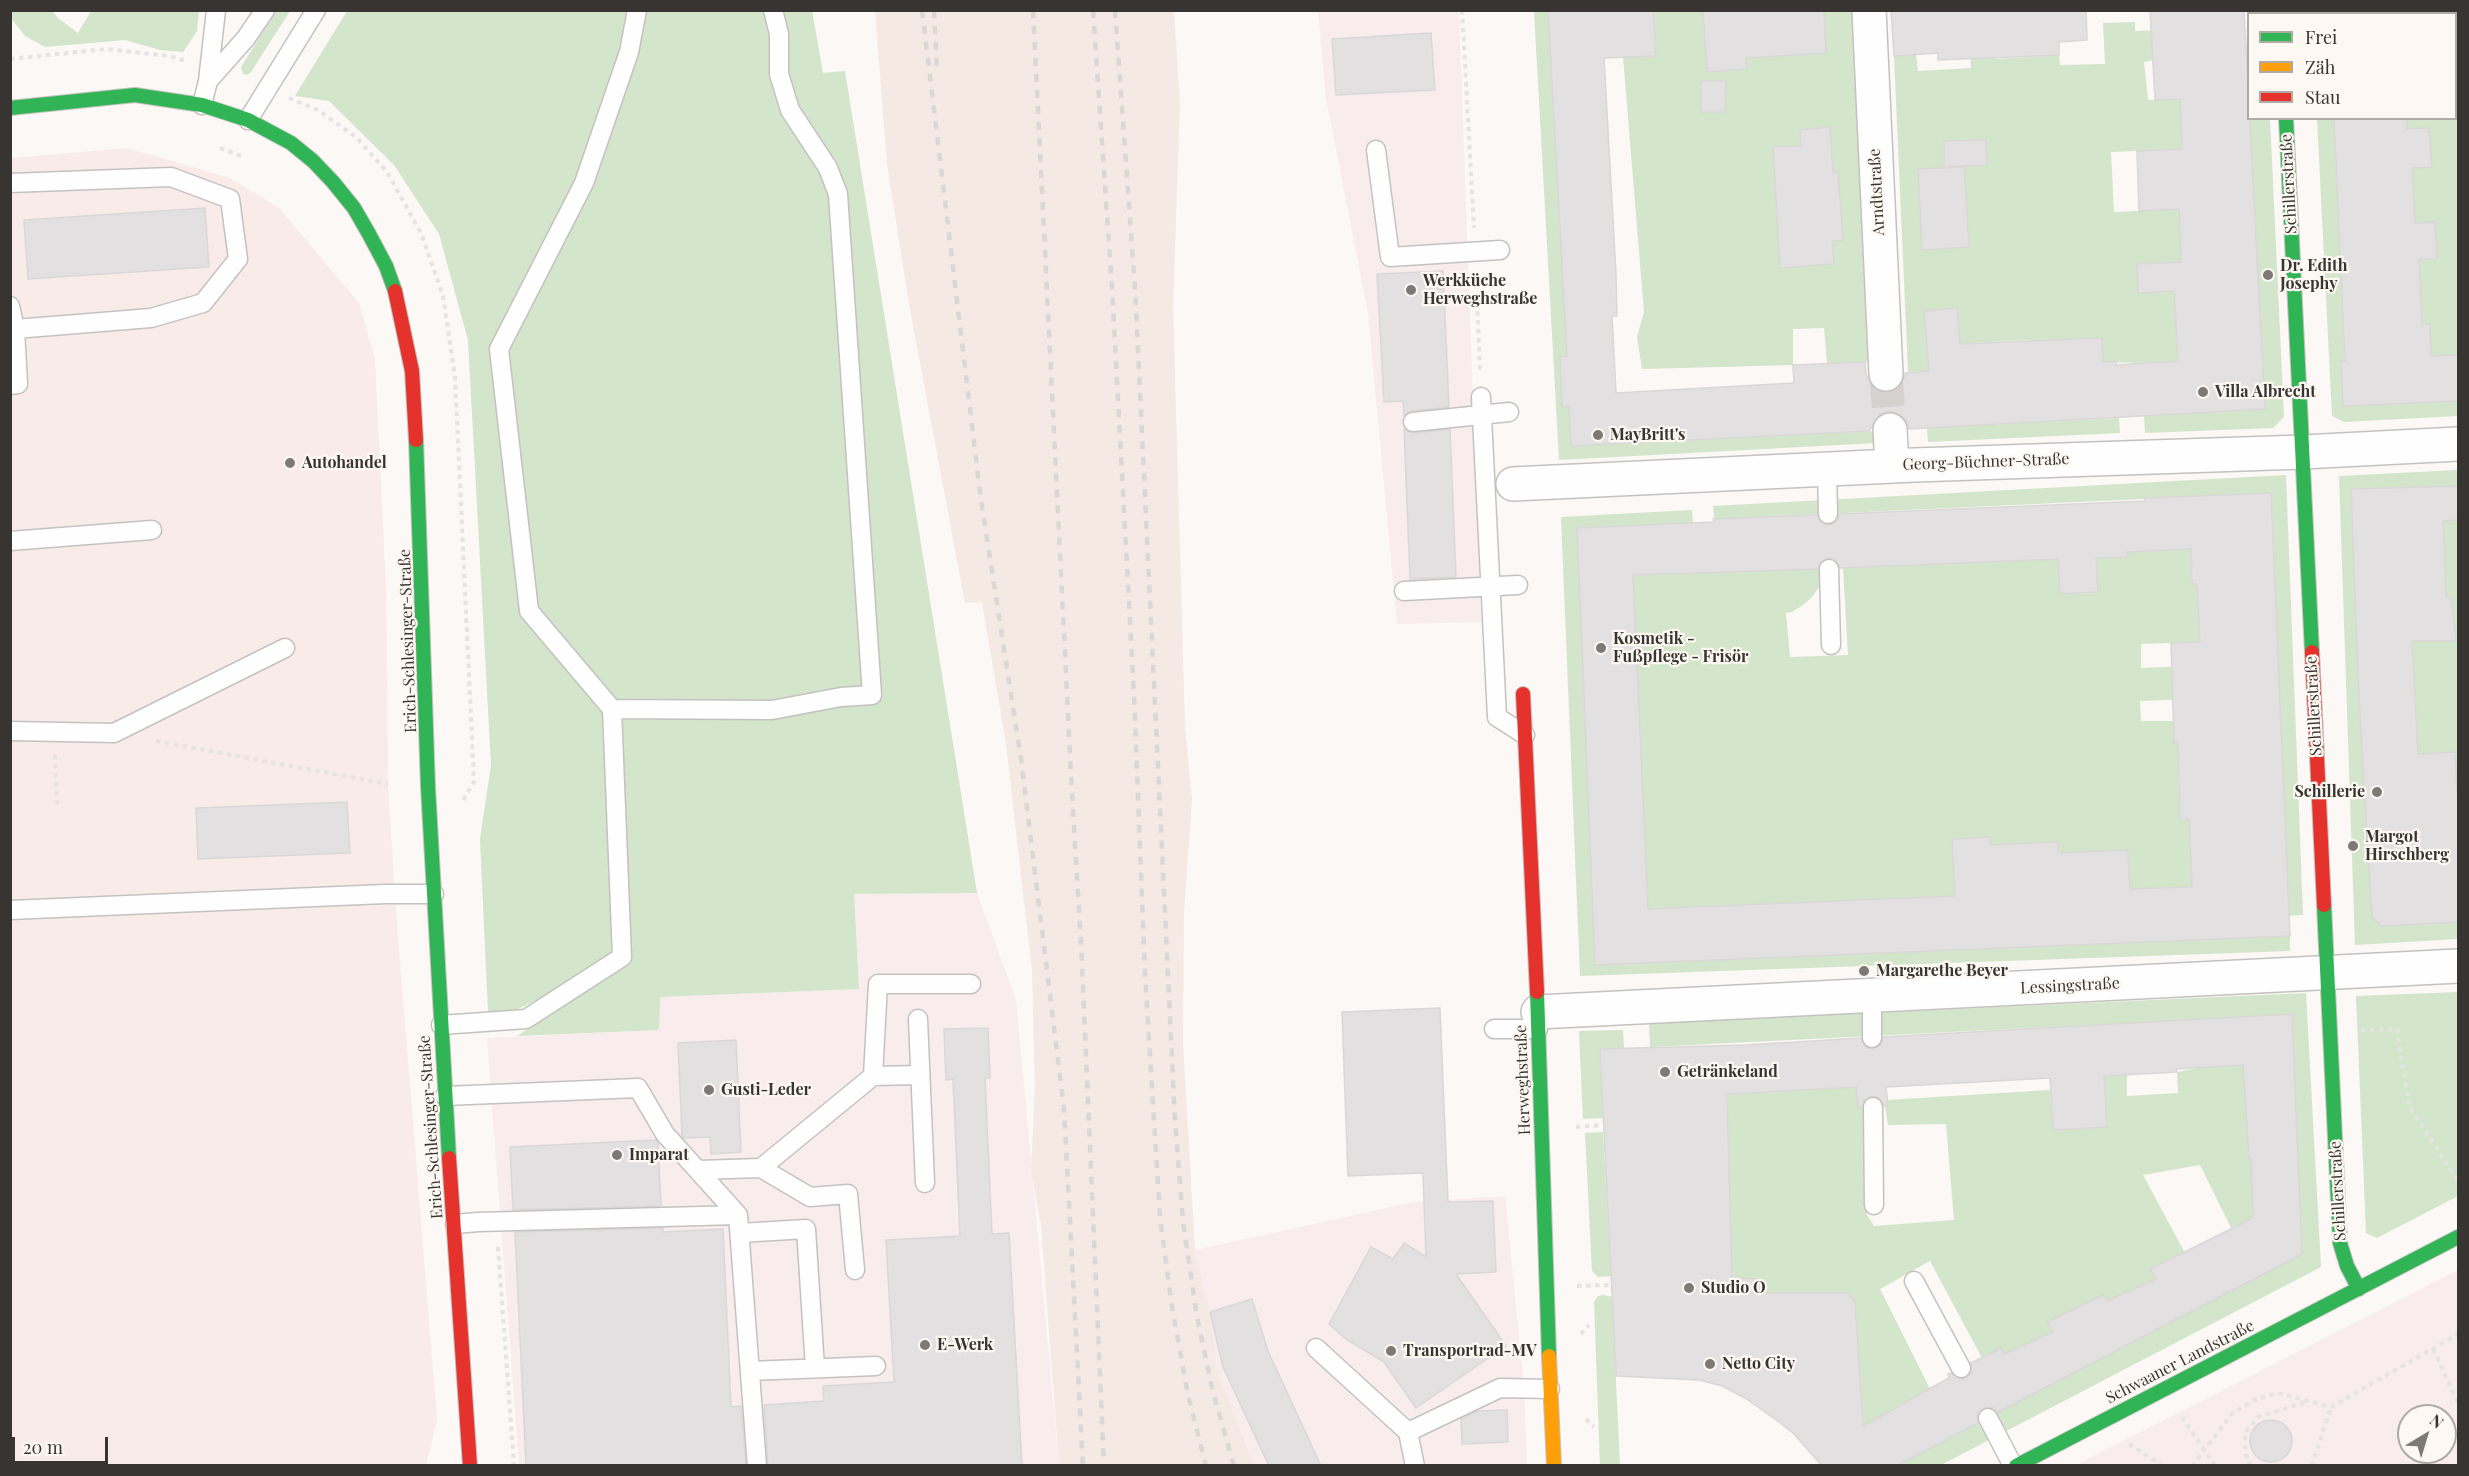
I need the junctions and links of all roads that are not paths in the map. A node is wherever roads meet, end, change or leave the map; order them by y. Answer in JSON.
{"nodes":[{"id":1,"x":216,"y":10,"type":"edge"},
{"id":2,"x":265,"y":10,"type":"edge"},
{"id":3,"x":316,"y":10,"type":"edge"},
{"id":4,"x":637,"y":10,"type":"edge"},
{"id":5,"x":773,"y":10,"type":"edge"},
{"id":6,"x":1869,"y":10,"type":"edge"},
{"id":7,"x":208,"y":81,"type":"junction"},
{"id":8,"x":202,"y":105,"type":"junction"},
{"id":9,"x":10,"y":108,"type":"edge"},
{"id":10,"x":249,"y":120,"type":"junction"},
{"id":11,"x":2286,"y":120,"type":"edge"},
{"id":12,"x":1377,"y":150,"type":"dead end"},
{"id":13,"x":10,"y":183,"type":"edge"},
{"id":14,"x":1500,"y":250,"type":"dead end"},
{"id":15,"x":10,"y":306,"type":"edge"},
{"id":16,"x":15,"y":329,"type":"junction"},
{"id":17,"x":1886,"y":374,"type":"tunnel mouth"},
{"id":18,"x":10,"y":385,"type":"edge"},
{"id":19,"x":1482,"y":406,"type":"junction"},
{"id":20,"x":1509,"y":412,"type":"dead end"},
{"id":21,"x":1413,"y":422,"type":"dead end"},
{"id":22,"x":1890,"y":430,"type":"tunnel mouth"},
{"id":23,"x":2458,"y":444,"type":"edge"},
{"id":24,"x":2302,"y":452,"type":"junction"},
{"id":25,"x":1892,"y":466,"type":"junction"},
{"id":26,"x":1827,"y":469,"type":"junction"},
{"id":27,"x":1513,"y":484,"type":"dead end"},
{"id":28,"x":1828,"y":514,"type":"dead end"},
{"id":29,"x":152,"y":530,"type":"dead end"},
{"id":30,"x":10,"y":541,"type":"edge"},
{"id":31,"x":1829,"y":569,"type":"dead end"},
{"id":32,"x":1518,"y":585,"type":"dead end"},
{"id":33,"x":1490,"y":586,"type":"junction"},
{"id":34,"x":1404,"y":591,"type":"dead end"},
{"id":35,"x":1831,"y":645,"type":"dead end"},
{"id":36,"x":285,"y":648,"type":"dead end"},
{"id":37,"x":1523,"y":694,"type":"dead end"},
{"id":38,"x":612,"y":709,"type":"junction"},
{"id":39,"x":10,"y":731,"type":"edge"},
{"id":40,"x":1525,"y":735,"type":"junction"},
{"id":41,"x":434,"y":894,"type":"junction"},
{"id":42,"x":10,"y":910,"type":"edge"},
{"id":43,"x":2458,"y":966,"type":"edge"},
{"id":44,"x":2328,"y":973,"type":"junction"},
{"id":45,"x":971,"y":984,"type":"dead end"},
{"id":46,"x":1872,"y":996,"type":"junction"},
{"id":47,"x":918,"y":1018,"type":"dead end"},
{"id":48,"x":1538,"y":1021,"type":"junction"},
{"id":49,"x":441,"y":1025,"type":"junction"},
{"id":50,"x":1494,"y":1029,"type":"dead end"},
{"id":51,"x":1872,"y":1038,"type":"dead end"},
{"id":52,"x":873,"y":1076,"type":"junction"},
{"id":53,"x":920,"y":1076,"type":"junction"},
{"id":54,"x":445,"y":1096,"type":"junction"},
{"id":55,"x":1873,"y":1107,"type":"dead end"},
{"id":56,"x":761,"y":1167,"type":"junction"},
{"id":57,"x":698,"y":1170,"type":"junction"},
{"id":58,"x":925,"y":1184,"type":"dead end"},
{"id":59,"x":1875,"y":1205,"type":"dead end"},
{"id":60,"x":454,"y":1224,"type":"junction"},
{"id":61,"x":739,"y":1224,"type":"junction"},
{"id":62,"x":2458,"y":1237,"type":"edge"},
{"id":63,"x":855,"y":1270,"type":"dead end"},
{"id":64,"x":1914,"y":1281,"type":"dead end"},
{"id":65,"x":2359,"y":1289,"type":"junction"},
{"id":66,"x":1316,"y":1348,"type":"dead end"},
{"id":67,"x":876,"y":1366,"type":"dead end"},
{"id":68,"x":814,"y":1368,"type":"junction"},
{"id":69,"x":1961,"y":1368,"type":"dead end"},
{"id":70,"x":750,"y":1371,"type":"junction"},
{"id":71,"x":1550,"y":1389,"type":"junction"},
{"id":72,"x":1988,"y":1418,"type":"dead end"},
{"id":73,"x":1408,"y":1432,"type":"junction"},
{"id":74,"x":470,"y":1466,"type":"edge"},
{"id":75,"x":757,"y":1466,"type":"edge"},
{"id":76,"x":1415,"y":1466,"type":"edge"},
{"id":77,"x":1554,"y":1466,"type":"edge"},
{"id":78,"x":2015,"y":1466,"type":"edge"}],
"edges":[{"from":1,"to":7,"type":"lane"},
{"from":2,"to":7,"type":"lane"},
{"from":3,"to":10,"type":"lane"},
{"from":4,"to":38,"type":"lane"},
{"from":5,"to":38,"type":"lane"},
{"from":6,"to":17,"type":"street","name":"Arndtstraße"},
{"from":7,"to":8,"type":"lane"},
{"from":8,"to":9,"type":"street","name":"Erich-Schlesinger-Straße"},
{"from":8,"to":10,"type":"street","name":"Erich-Schlesinger-Straße"},
{"from":10,"to":41,"type":"street","name":"Erich-Schlesinger-Straße"},
{"from":11,"to":24,"type":"street","name":"Schillerstraße"},
{"from":12,"to":14,"type":"lane"},
{"from":13,"to":16,"type":"lane"},
{"from":15,"to":16,"type":"lane"},
{"from":16,"to":18,"type":"lane"},
{"from":19,"to":20,"type":"lane"},
{"from":19,"to":21,"type":"lane"},
{"from":19,"to":33,"type":"lane"},
{"from":22,"to":25,"type":"street"},
{"from":23,"to":24,"type":"street","name":"Georg-Büchner-Straße"},
{"from":24,"to":25,"type":"street","name":"Georg-Büchner-Straße"},
{"from":24,"to":44,"type":"street","name":"Schillerstraße"},
{"from":25,"to":26,"type":"street","name":"Georg-Büchner-Straße"},
{"from":26,"to":27,"type":"street","name":"Georg-Büchner-Straße"},
{"from":26,"to":28,"type":"lane"},
{"from":29,"to":30,"type":"lane"},
{"from":31,"to":35,"type":"lane"},
{"from":32,"to":33,"type":"lane"},
{"from":33,"to":34,"type":"lane"},
{"from":33,"to":40,"type":"lane"},
{"from":36,"to":39,"type":"lane"},
{"from":37,"to":40,"type":"street","name":"Herweghstraße"},
{"from":38,"to":49,"type":"lane"},
{"from":40,"to":48,"type":"street","name":"Herweghstraße"},
{"from":41,"to":42,"type":"lane"},
{"from":41,"to":49,"type":"street","name":"Erich-Schlesinger-Straße"},
{"from":43,"to":44,"type":"street","name":"Lessingstraße"},
{"from":44,"to":46,"type":"street","name":"Lessingstraße"},
{"from":44,"to":65,"type":"street","name":"Schillerstraße"},
{"from":45,"to":52,"type":"lane"},
{"from":46,"to":48,"type":"street","name":"Lessingstraße"},
{"from":46,"to":51,"type":"lane"},
{"from":47,"to":53,"type":"lane"},
{"from":48,"to":50,"type":"lane"},
{"from":48,"to":71,"type":"street","name":"Herweghstraße"},
{"from":49,"to":54,"type":"street","name":"Erich-Schlesinger-Straße"},
{"from":52,"to":53,"type":"lane"},
{"from":52,"to":56,"type":"lane"},
{"from":53,"to":58,"type":"lane"},
{"from":54,"to":57,"type":"lane"},
{"from":54,"to":60,"type":"street","name":"Erich-Schlesinger-Straße"},
{"from":55,"to":59,"type":"lane"},
{"from":56,"to":57,"type":"lane"},
{"from":56,"to":63,"type":"lane"},
{"from":57,"to":61,"type":"lane"},
{"from":60,"to":61,"type":"lane"},
{"from":60,"to":74,"type":"street","name":"Erich-Schlesinger-Straße"},
{"from":61,"to":68,"type":"lane"},
{"from":61,"to":70,"type":"lane"},
{"from":62,"to":65,"type":"street","name":"Schwaaner Landstraße"},
{"from":64,"to":69,"type":"lane"},
{"from":65,"to":78,"type":"street","name":"Schwaaner Landstraße"},
{"from":66,"to":73,"type":"lane"},
{"from":67,"to":68,"type":"lane"},
{"from":68,"to":70,"type":"lane"},
{"from":70,"to":75,"type":"lane"},
{"from":71,"to":73,"type":"lane"},
{"from":71,"to":77,"type":"street","name":"Herweghstraße"},
{"from":72,"to":78,"type":"lane"},
{"from":73,"to":76,"type":"lane"}]}
